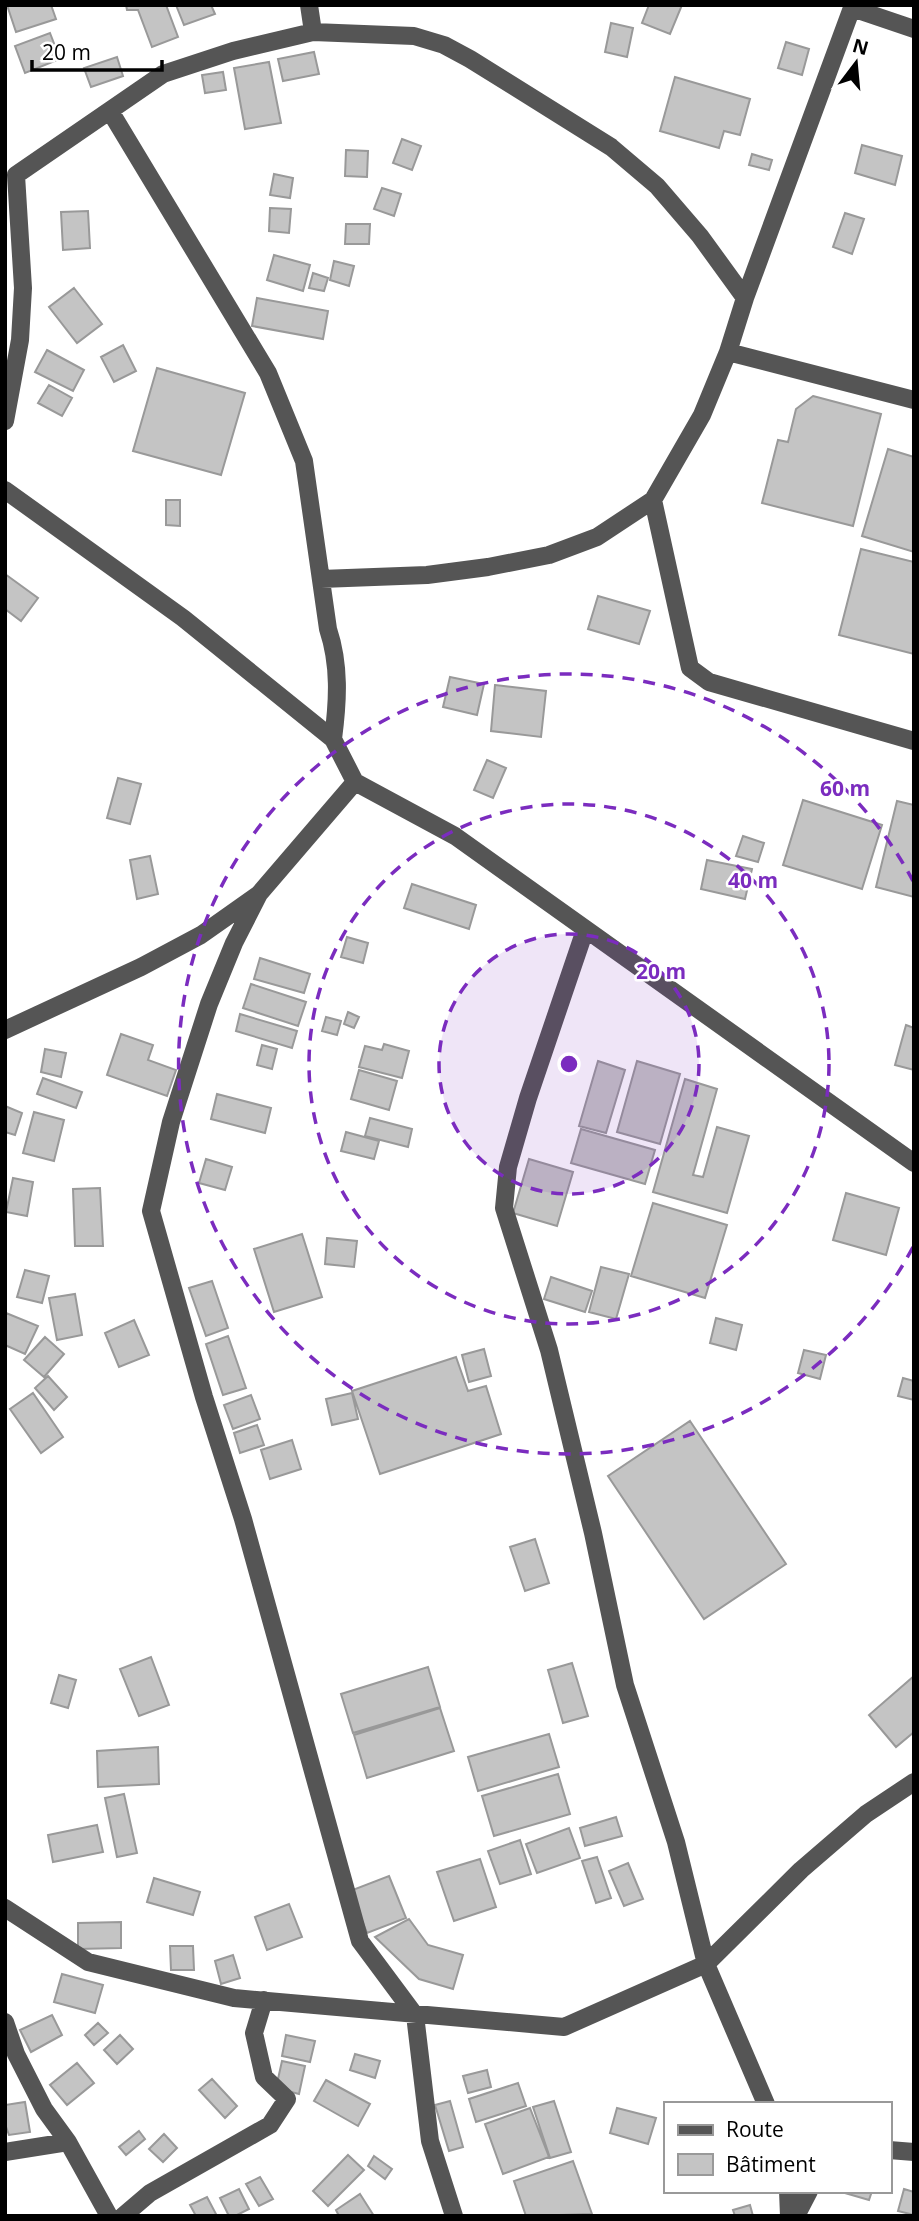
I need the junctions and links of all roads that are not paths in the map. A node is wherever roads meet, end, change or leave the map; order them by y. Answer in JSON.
{"nodes":[{"id":1,"x":309,"y":5,"type":"edge"},
{"id":2,"x":853,"y":7,"type":"edge"},
{"id":3,"x":914,"y":29,"type":"edge"},
{"id":4,"x":313,"y":32,"type":"junction"},
{"id":5,"x":110,"y":111,"type":"junction"},
{"id":6,"x":11,"y":178,"type":"edge"},
{"id":7,"x":745,"y":298,"type":"junction"},
{"id":8,"x":728,"y":352,"type":"junction"},
{"id":9,"x":914,"y":400,"type":"edge"},
{"id":10,"x":5,"y":421,"type":"edge"},
{"id":11,"x":5,"y":490,"type":"edge"},
{"id":12,"x":653,"y":500,"type":"junction"},
{"id":13,"x":321,"y":579,"type":"junction"},
{"id":14,"x":334,"y":738,"type":"junction"},
{"id":15,"x":914,"y":741,"type":"edge"},
{"id":16,"x":355,"y":782,"type":"junction"},
{"id":17,"x":259,"y":894,"type":"junction"},
{"id":18,"x":585,"y":930,"type":"junction"},
{"id":19,"x":5,"y":1030,"type":"edge"},
{"id":20,"x":914,"y":1163,"type":"edge"},
{"id":21,"x":914,"y":1782,"type":"edge"},
{"id":22,"x":8,"y":1911,"type":"edge"},
{"id":23,"x":706,"y":1964,"type":"junction"},
{"id":24,"x":264,"y":2000,"type":"junction"},
{"id":25,"x":415,"y":2015,"type":"junction"},
{"id":26,"x":5,"y":2022,"type":"edge"},
{"id":27,"x":765,"y":2102,"type":"edge"},
{"id":28,"x":68,"y":2142,"type":"junction"},
{"id":29,"x":891,"y":2150,"type":"edge"},
{"id":30,"x":5,"y":2152,"type":"edge"},
{"id":31,"x":914,"y":2152,"type":"edge"},
{"id":32,"x":788,"y":2193,"type":"edge"},
{"id":33,"x":808,"y":2193,"type":"edge"},
{"id":34,"x":109,"y":2216,"type":"edge"},
{"id":35,"x":123,"y":2216,"type":"edge"},
{"id":36,"x":454,"y":2216,"type":"edge"},
{"id":37,"x":789,"y":2216,"type":"edge"},
{"id":38,"x":796,"y":2216,"type":"edge"}],
"edges":[{"from":1,"to":4,"type":"street"},
{"from":2,"to":3,"type":"street"},
{"from":2,"to":7,"type":"street"},
{"from":4,"to":5,"type":"street"},
{"from":4,"to":7,"type":"street"},
{"from":5,"to":6,"type":"street"},
{"from":5,"to":13,"type":"street"},
{"from":6,"to":10,"type":"street"},
{"from":7,"to":8,"type":"street"},
{"from":8,"to":9,"type":"street"},
{"from":8,"to":12,"type":"street"},
{"from":11,"to":14,"type":"street"},
{"from":12,"to":13,"type":"street"},
{"from":12,"to":15,"type":"street"},
{"from":13,"to":14,"type":"street"},
{"from":14,"to":16,"type":"street"},
{"from":16,"to":17,"type":"street"},
{"from":16,"to":18,"type":"street"},
{"from":17,"to":19,"type":"street"},
{"from":17,"to":25,"type":"street"},
{"from":18,"to":20,"type":"street"},
{"from":18,"to":23,"type":"street"},
{"from":21,"to":23,"type":"street"},
{"from":22,"to":24,"type":"street"},
{"from":23,"to":25,"type":"street"},
{"from":23,"to":27,"type":"street"},
{"from":24,"to":25,"type":"street"},
{"from":24,"to":35,"type":"street"},
{"from":25,"to":36,"type":"street"},
{"from":26,"to":28,"type":"street"},
{"from":28,"to":30,"type":"street"},
{"from":28,"to":34,"type":"street"},
{"from":29,"to":31,"type":"street"},
{"from":32,"to":37,"type":"street"},
{"from":33,"to":38,"type":"street"}]}
